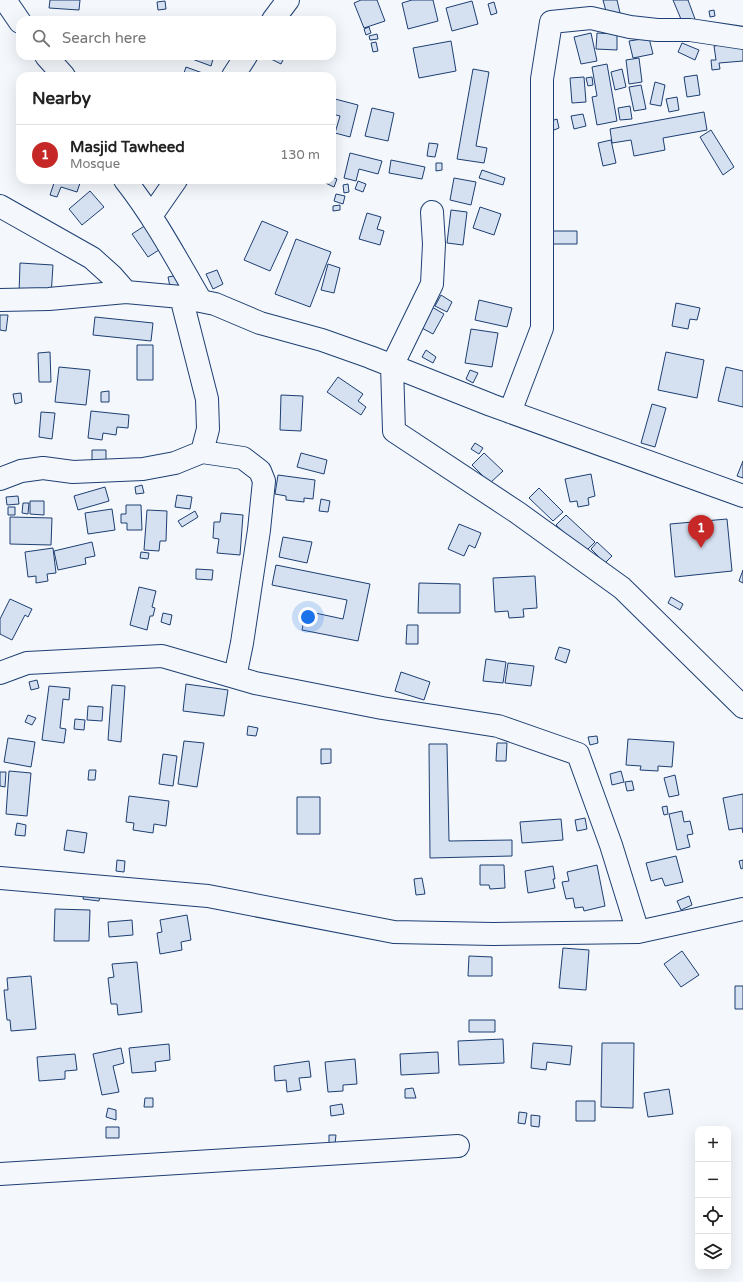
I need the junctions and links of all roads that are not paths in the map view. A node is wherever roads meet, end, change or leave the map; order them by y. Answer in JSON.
{"nodes":[{"id":1,"x":5,"y":0,"type":"edge"},
{"id":2,"x":288,"y":0,"type":"edge"},
{"id":3,"x":16,"y":16,"type":"edge"},
{"id":4,"x":276,"y":16,"type":"edge"},
{"id":5,"x":743,"y":38,"type":"edge"},
{"id":6,"x":50,"y":60,"type":"edge"},
{"id":7,"x":243,"y":60,"type":"edge"},
{"id":8,"x":60,"y":72,"type":"edge"},
{"id":9,"x":236,"y":72,"type":"edge"},
{"id":10,"x":128,"y":184,"type":"edge"},
{"id":11,"x":173,"y":184,"type":"edge"},
{"id":12,"x":0,"y":206,"type":"edge"},
{"id":13,"x":432,"y":212,"type":"dead end"},
{"id":14,"x":151,"y":216,"type":"junction"},
{"id":15,"x":126,"y":292,"type":"junction"},
{"id":16,"x":191,"y":299,"type":"junction"},
{"id":17,"x":0,"y":300,"type":"edge"},
{"id":18,"x":392,"y":366,"type":"junction"},
{"id":19,"x":510,"y":412,"type":"junction"},
{"id":20,"x":202,"y":452,"type":"junction"},
{"id":21,"x":0,"y":479,"type":"edge"},
{"id":22,"x":743,"y":496,"type":"edge"},
{"id":23,"x":0,"y":673,"type":"edge"},
{"id":24,"x":235,"y":677,"type":"junction"},
{"id":25,"x":743,"y":707,"type":"edge"},
{"id":26,"x":0,"y":878,"type":"edge"},
{"id":27,"x":743,"y":908,"type":"edge"},
{"id":28,"x":638,"y":932,"type":"junction"},
{"id":29,"x":458,"y":1146,"type":"dead end"},
{"id":30,"x":0,"y":1174,"type":"edge"}],
"edges":[{"from":1,"to":3,"type":"street"},
{"from":2,"to":4,"type":"street"},
{"from":5,"to":19,"type":"street"},
{"from":6,"to":8,"type":"street"},
{"from":7,"to":9,"type":"street"},
{"from":10,"to":14,"type":"street"},
{"from":11,"to":14,"type":"street"},
{"from":12,"to":15,"type":"street"},
{"from":13,"to":18,"type":"street"},
{"from":14,"to":16,"type":"street"},
{"from":15,"to":16,"type":"street"},
{"from":15,"to":17,"type":"street"},
{"from":16,"to":18,"type":"street"},
{"from":16,"to":20,"type":"street"},
{"from":18,"to":19,"type":"street"},
{"from":18,"to":25,"type":"street"},
{"from":19,"to":22,"type":"street"},
{"from":20,"to":21,"type":"street"},
{"from":20,"to":24,"type":"street"},
{"from":23,"to":24,"type":"street"},
{"from":24,"to":28,"type":"street"},
{"from":26,"to":28,"type":"street"},
{"from":27,"to":28,"type":"street"},
{"from":29,"to":30,"type":"street"}]}
